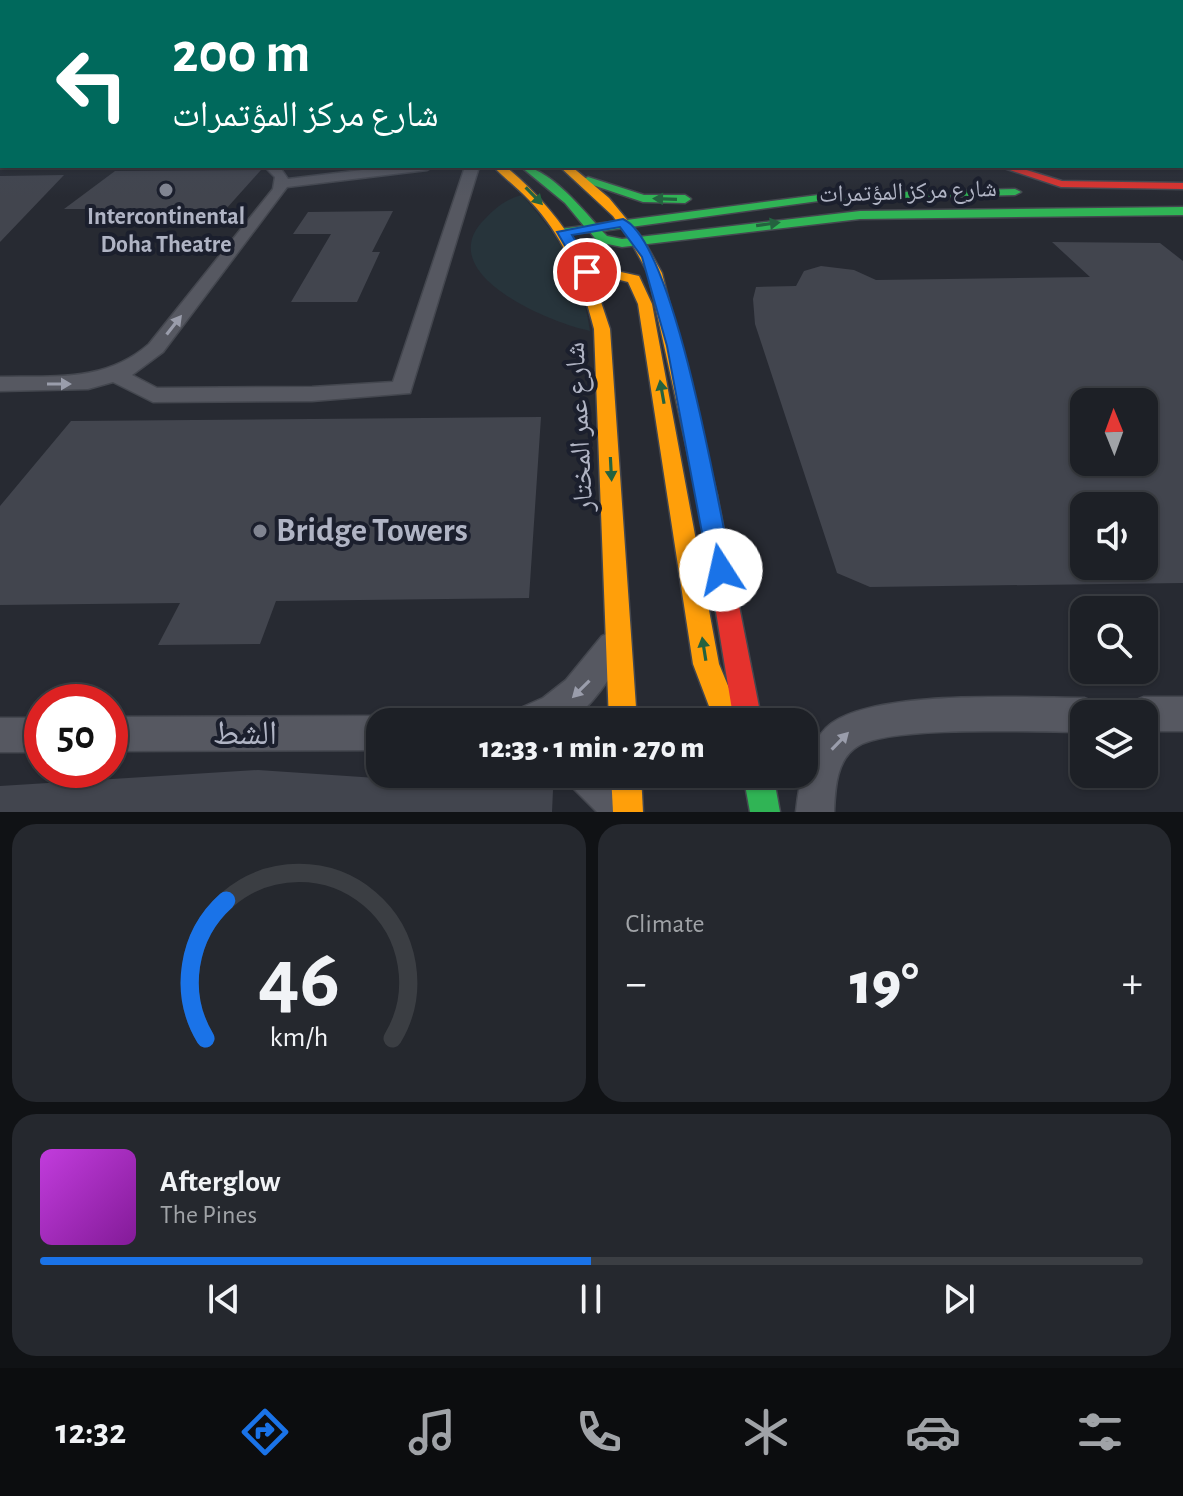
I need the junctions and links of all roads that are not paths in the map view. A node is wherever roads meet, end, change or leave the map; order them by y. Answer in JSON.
{"nodes":[{"id":1,"x":273,"y":168,"type":"edge"},
{"id":2,"x":411,"y":168,"type":"edge"},
{"id":3,"x":470,"y":168,"type":"edge"},
{"id":4,"x":501,"y":168,"type":"edge"},
{"id":5,"x":528,"y":168,"type":"edge"},
{"id":6,"x":990,"y":170,"type":"edge"},
{"id":7,"x":572,"y":171,"type":"edge"},
{"id":8,"x":282,"y":184,"type":"junction"},
{"id":9,"x":1183,"y":188,"type":"edge"},
{"id":10,"x":935,"y":192,"type":"junction"},
{"id":11,"x":1019,"y":194,"type":"junction"},
{"id":12,"x":826,"y":197,"type":"junction"},
{"id":13,"x":1183,"y":200,"type":"edge"},
{"id":14,"x":1126,"y":211,"type":"junction"},
{"id":15,"x":1183,"y":211,"type":"edge"},
{"id":16,"x":1050,"y":212,"type":"junction"},
{"id":17,"x":800,"y":220,"type":"junction"},
{"id":18,"x":623,"y":223,"type":"junction"},
{"id":19,"x":593,"y":228,"type":"junction"},
{"id":20,"x":737,"y":228,"type":"junction"},
{"id":21,"x":564,"y":232,"type":"junction"},
{"id":22,"x":637,"y":242,"type":"junction"},
{"id":23,"x":589,"y":277,"type":"junction"},
{"id":24,"x":665,"y":312,"type":"junction"},
{"id":25,"x":116,"y":375,"type":"junction"},
{"id":26,"x":0,"y":384,"type":"edge"},
{"id":27,"x":618,"y":638,"type":"junction"},
{"id":28,"x":556,"y":708,"type":"edge"},
{"id":29,"x":622,"y":708,"type":"edge"},
{"id":30,"x":723,"y":708,"type":"edge"},
{"id":31,"x":745,"y":708,"type":"edge"},
{"id":32,"x":1158,"y":714,"type":"edge"},
{"id":33,"x":1183,"y":714,"type":"edge"},
{"id":34,"x":1070,"y":715,"type":"edge"},
{"id":35,"x":366,"y":733,"type":"edge"},
{"id":36,"x":128,"y":734,"type":"edge"},
{"id":37,"x":0,"y":735,"type":"edge"},
{"id":38,"x":24,"y":735,"type":"edge"},
{"id":39,"x":599,"y":788,"type":"edge"},
{"id":40,"x":627,"y":788,"type":"edge"},
{"id":41,"x":761,"y":788,"type":"edge"},
{"id":42,"x":616,"y":812,"type":"edge"},
{"id":43,"x":628,"y":812,"type":"edge"},
{"id":44,"x":765,"y":812,"type":"edge"},
{"id":45,"x":815,"y":812,"type":"edge"}],
"edges":[{"from":1,"to":8,"type":"street"},
{"from":2,"to":8,"type":"street"},
{"from":3,"to":25,"type":"street"},
{"from":4,"to":21,"type":"main road","name":"شارع عمر المختار","one_way":true},
{"from":5,"to":19,"type":"main road"},
{"from":6,"to":9,"type":"main road"},
{"from":6,"to":10,"type":"main road"},
{"from":6,"to":11,"type":"main road"},
{"from":12,"to":7,"type":"main road","one_way":true},
{"from":7,"to":18,"type":"main road"},
{"from":25,"to":8,"type":"street","one_way":true},
{"from":9,"to":11,"type":"main road","name":"شارع مركز المؤتمرات"},
{"from":10,"to":11,"type":"main road","name":"شارع مركز المؤتمرات"},
{"from":10,"to":12,"type":"main road","name":"شارع مركز المؤتمرات"},
{"from":11,"to":16,"type":"main road"},
{"from":11,"to":17,"type":"main road"},
{"from":12,"to":18,"type":"main road","name":"شارع مركز المؤتمرات"},
{"from":13,"to":14,"type":"main road"},
{"from":14,"to":15,"type":"main road","name":"شارع مركز المؤتمرات"},
{"from":14,"to":16,"type":"main road","name":"شارع مركز المؤتمرات"},
{"from":16,"to":17,"type":"main road","name":"شارع مركز المؤتمرات"},
{"from":20,"to":17,"type":"main road","name":"شارع مركز المؤتمرات","one_way":true},
{"from":18,"to":19,"type":"main road","name":"شارع مركز المؤتمرات"},
{"from":18,"to":22,"type":"main road"},
{"from":19,"to":21,"type":"main road","name":"شارع مركز المؤتمرات"},
{"from":19,"to":22,"type":"main road"},
{"from":20,"to":22,"type":"main road","name":"شارع مركز المؤتمرات"},
{"from":20,"to":24,"type":"main road"},
{"from":21,"to":23,"type":"main road","name":"شارع عمر المختار"},
{"from":22,"to":24,"type":"main road"},
{"from":23,"to":27,"type":"main road","name":"شارع عمر المختار","one_way":true},
{"from":30,"to":23,"type":"main road","one_way":true},
{"from":24,"to":31,"type":"main road"},
{"from":26,"to":25,"type":"street","one_way":true},
{"from":27,"to":28,"type":"street","one_way":true},
{"from":27,"to":29,"type":"main road","name":"شارع عمر المختار"},
{"from":32,"to":33,"type":"street"},
{"from":45,"to":34,"type":"street","one_way":true},
{"from":35,"to":36,"type":"street","name":"الشط"},
{"from":37,"to":38,"type":"street"},
{"from":39,"to":42,"type":"street"},
{"from":40,"to":43,"type":"main road"},
{"from":41,"to":44,"type":"main road"}]}
